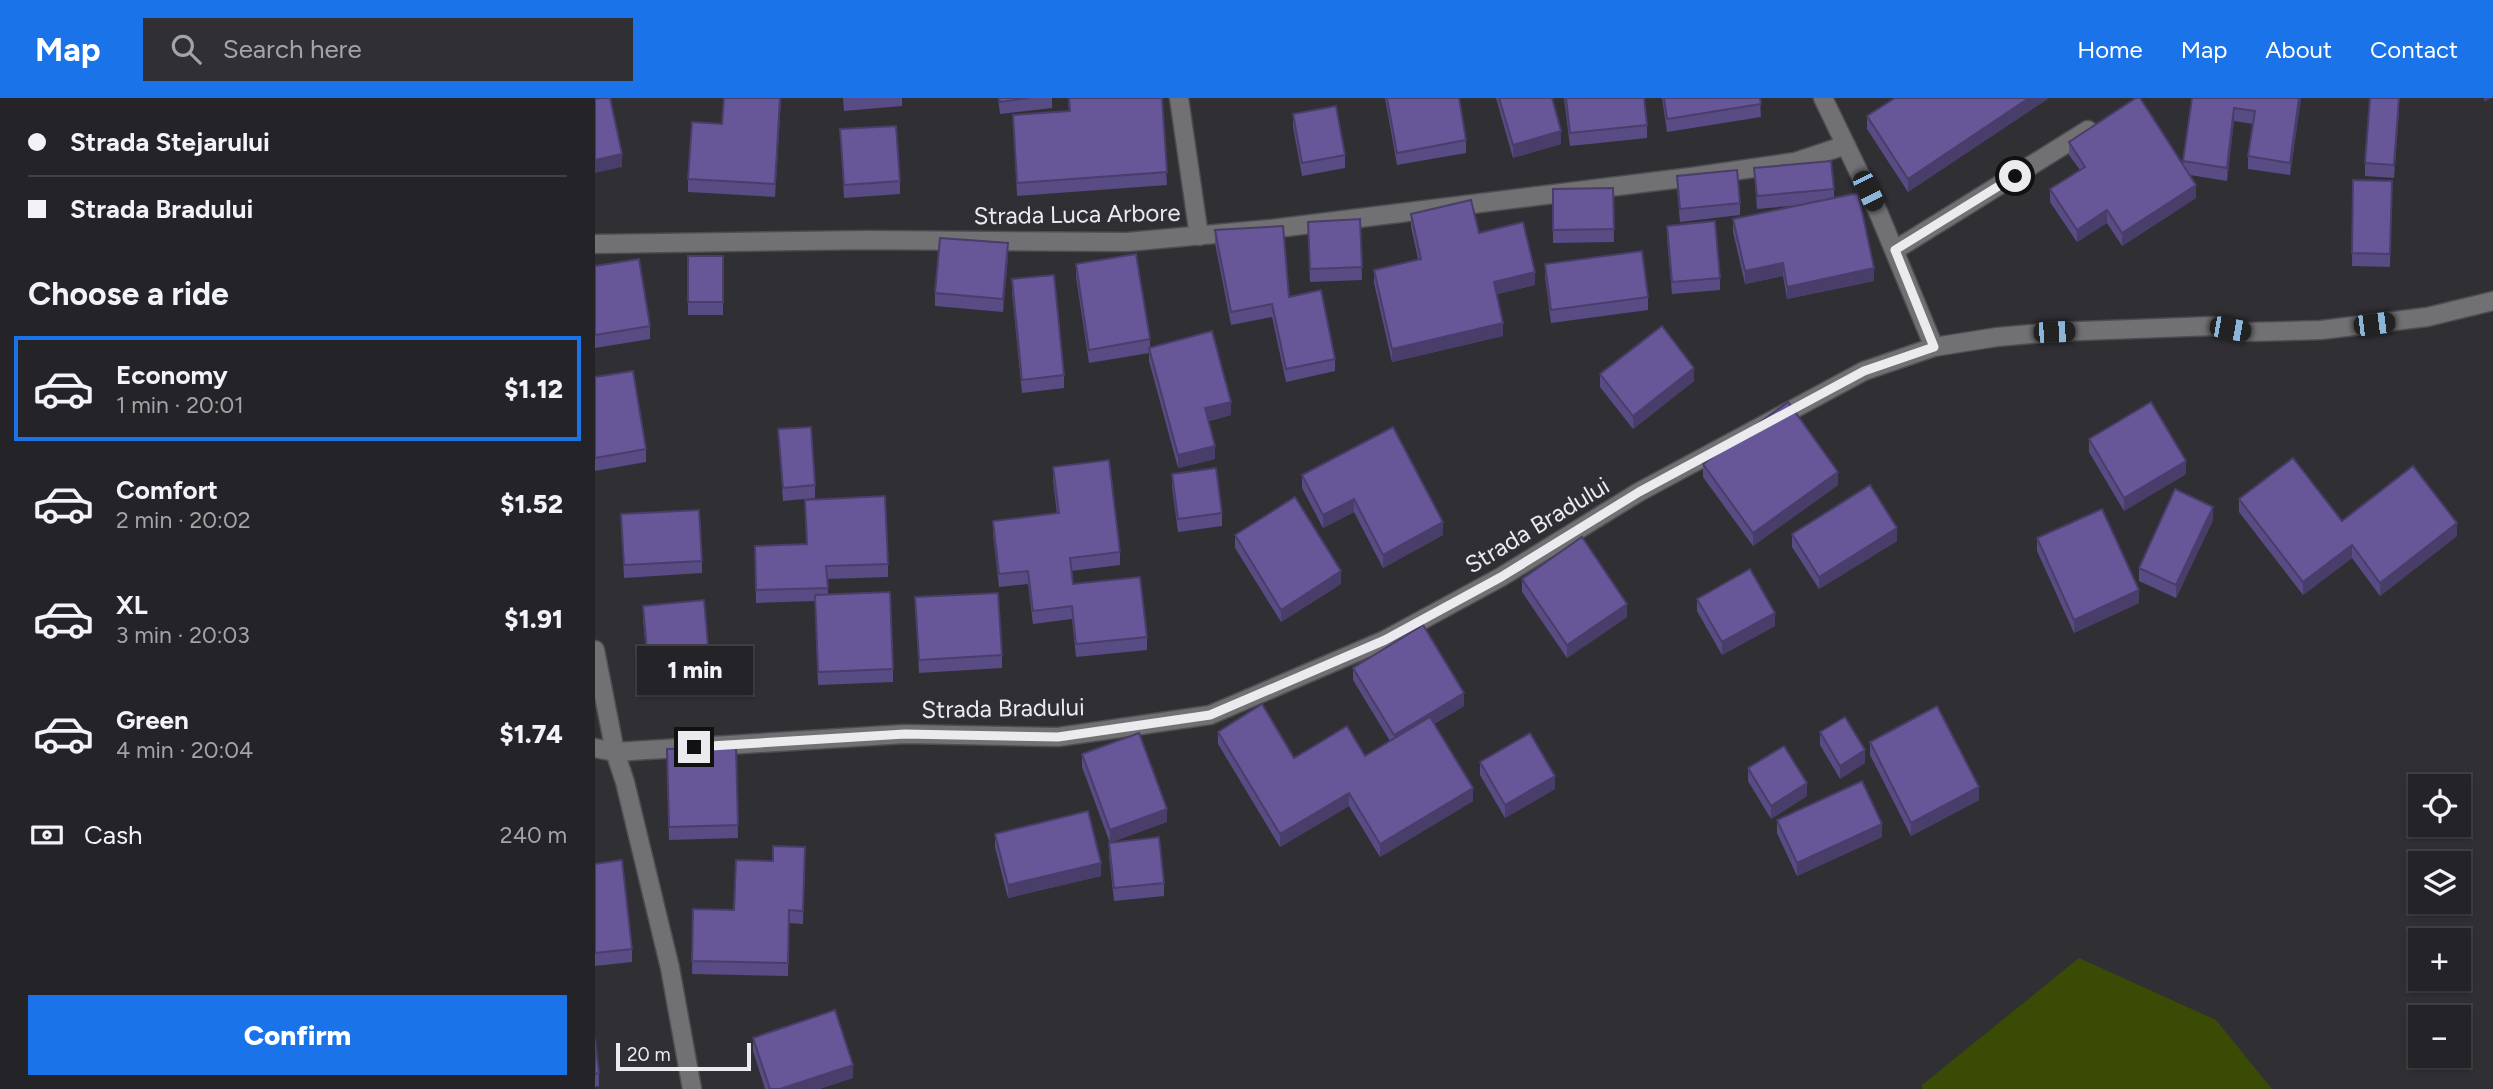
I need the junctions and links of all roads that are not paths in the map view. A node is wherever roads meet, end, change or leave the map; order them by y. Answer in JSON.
{"nodes":[{"id":1,"x":1179,"y":98,"type":"edge"},
{"id":2,"x":1823,"y":98,"type":"edge"},
{"id":3,"x":2105,"y":120,"type":"edge"},
{"id":4,"x":1846,"y":145,"type":"junction"},
{"id":5,"x":1199,"y":236,"type":"junction"},
{"id":6,"x":595,"y":244,"type":"edge"},
{"id":7,"x":1895,"y":250,"type":"junction"},
{"id":8,"x":2493,"y":301,"type":"edge"},
{"id":9,"x":1934,"y":347,"type":"junction"},
{"id":10,"x":595,"y":650,"type":"edge"},
{"id":11,"x":595,"y":748,"type":"edge"},
{"id":12,"x":615,"y":752,"type":"junction"},
{"id":13,"x":692,"y":1089,"type":"edge"}],
"edges":[{"from":1,"to":5,"type":"street"},
{"from":2,"to":4,"type":"street"},
{"from":3,"to":7,"type":"street"},
{"from":4,"to":5,"type":"street","name":"Strada Luca Arbore"},
{"from":4,"to":7,"type":"street"},
{"from":5,"to":6,"type":"street","name":"Strada Luca Arbore"},
{"from":7,"to":9,"type":"street"},
{"from":8,"to":9,"type":"street","name":"Strada Bradului"},
{"from":9,"to":12,"type":"street","name":"Strada Bradului"},
{"from":10,"to":12,"type":"street"},
{"from":11,"to":12,"type":"street","name":"Strada Bradului"},
{"from":12,"to":13,"type":"street"}]}
